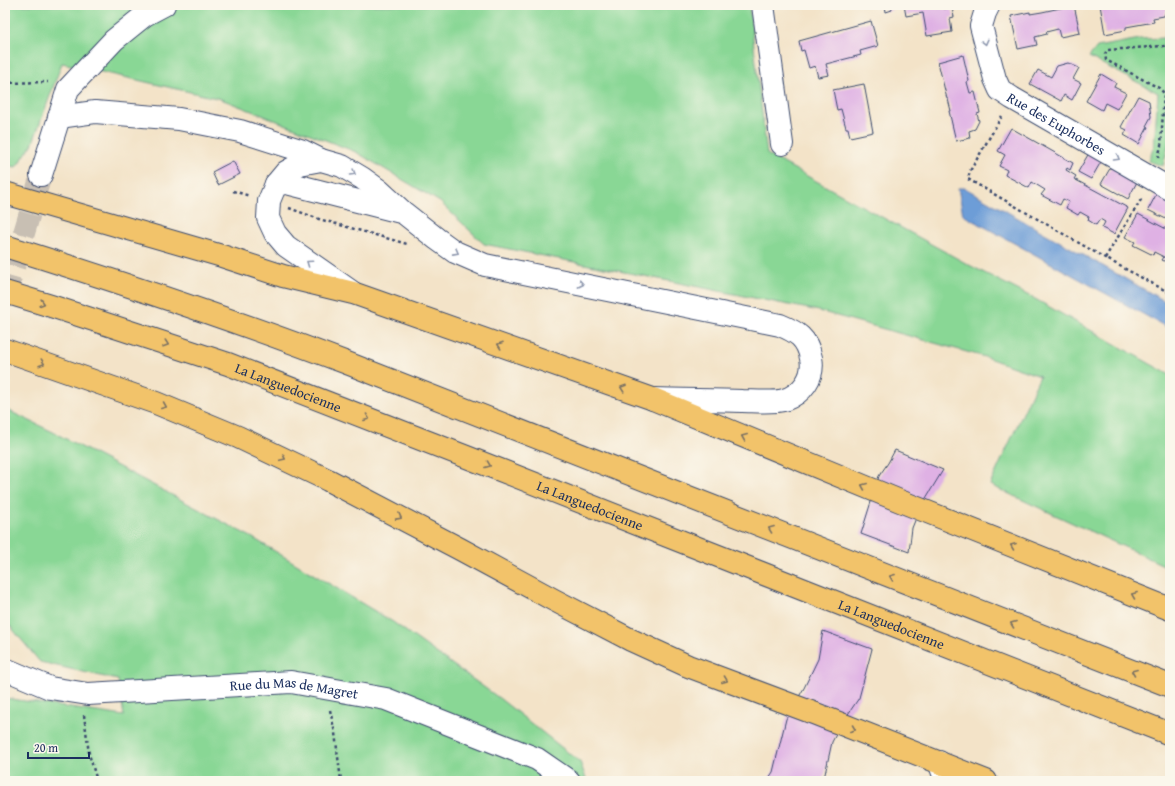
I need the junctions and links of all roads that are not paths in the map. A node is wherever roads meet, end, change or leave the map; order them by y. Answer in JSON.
{"nodes":[{"id":1,"x":164,"y":5,"type":"edge"},
{"id":2,"x":763,"y":5,"type":"edge"},
{"id":3,"x":989,"y":5,"type":"edge"},
{"id":4,"x":59,"y":117,"type":"junction"},
{"id":5,"x":782,"y":144,"type":"dead end"},
{"id":6,"x":321,"y":160,"type":"junction"},
{"id":7,"x":41,"y":175,"type":"tunnel mouth"},
{"id":8,"x":1161,"y":183,"type":"edge"},
{"id":9,"x":276,"y":184,"type":"junction"},
{"id":10,"x":5,"y":193,"type":"edge"},
{"id":11,"x":404,"y":213,"type":"junction"},
{"id":12,"x":5,"y":246,"type":"edge"},
{"id":13,"x":5,"y":292,"type":"edge"},
{"id":14,"x":353,"y":293,"type":"junction"},
{"id":15,"x":5,"y":350,"type":"edge"},
{"id":16,"x":653,"y":399,"type":"junction"},
{"id":17,"x":1170,"y":609,"type":"edge"},
{"id":18,"x":5,"y":669,"type":"edge"},
{"id":19,"x":1170,"y":686,"type":"edge"},
{"id":20,"x":1170,"y":734,"type":"edge"},
{"id":21,"x":943,"y":772,"type":"edge"},
{"id":22,"x":569,"y":781,"type":"edge"},
{"id":23,"x":986,"y":781,"type":"edge"}],
"edges":[{"from":1,"to":4,"type":"street"},
{"from":2,"to":5,"type":"street"},
{"from":3,"to":8,"type":"street","name":"Rue des Euphorbes","one_way":true},
{"from":4,"to":6,"type":"street"},
{"from":4,"to":7,"type":"street"},
{"from":6,"to":9,"type":"street"},
{"from":6,"to":11,"type":"street","one_way":true},
{"from":9,"to":11,"type":"street"},
{"from":14,"to":9,"type":"street","one_way":true},
{"from":10,"to":14,"type":"highway"},
{"from":11,"to":16,"type":"street","one_way":true},
{"from":19,"to":12,"type":"highway","one_way":true},
{"from":13,"to":20,"type":"highway","name":"La Languedocienne","one_way":true},
{"from":16,"to":14,"type":"highway","one_way":true},
{"from":15,"to":21,"type":"highway","one_way":true},
{"from":17,"to":16,"type":"highway","one_way":true},
{"from":18,"to":22,"type":"street","name":"Rue du Mas de Magret"},
{"from":21,"to":23,"type":"highway"}]}
